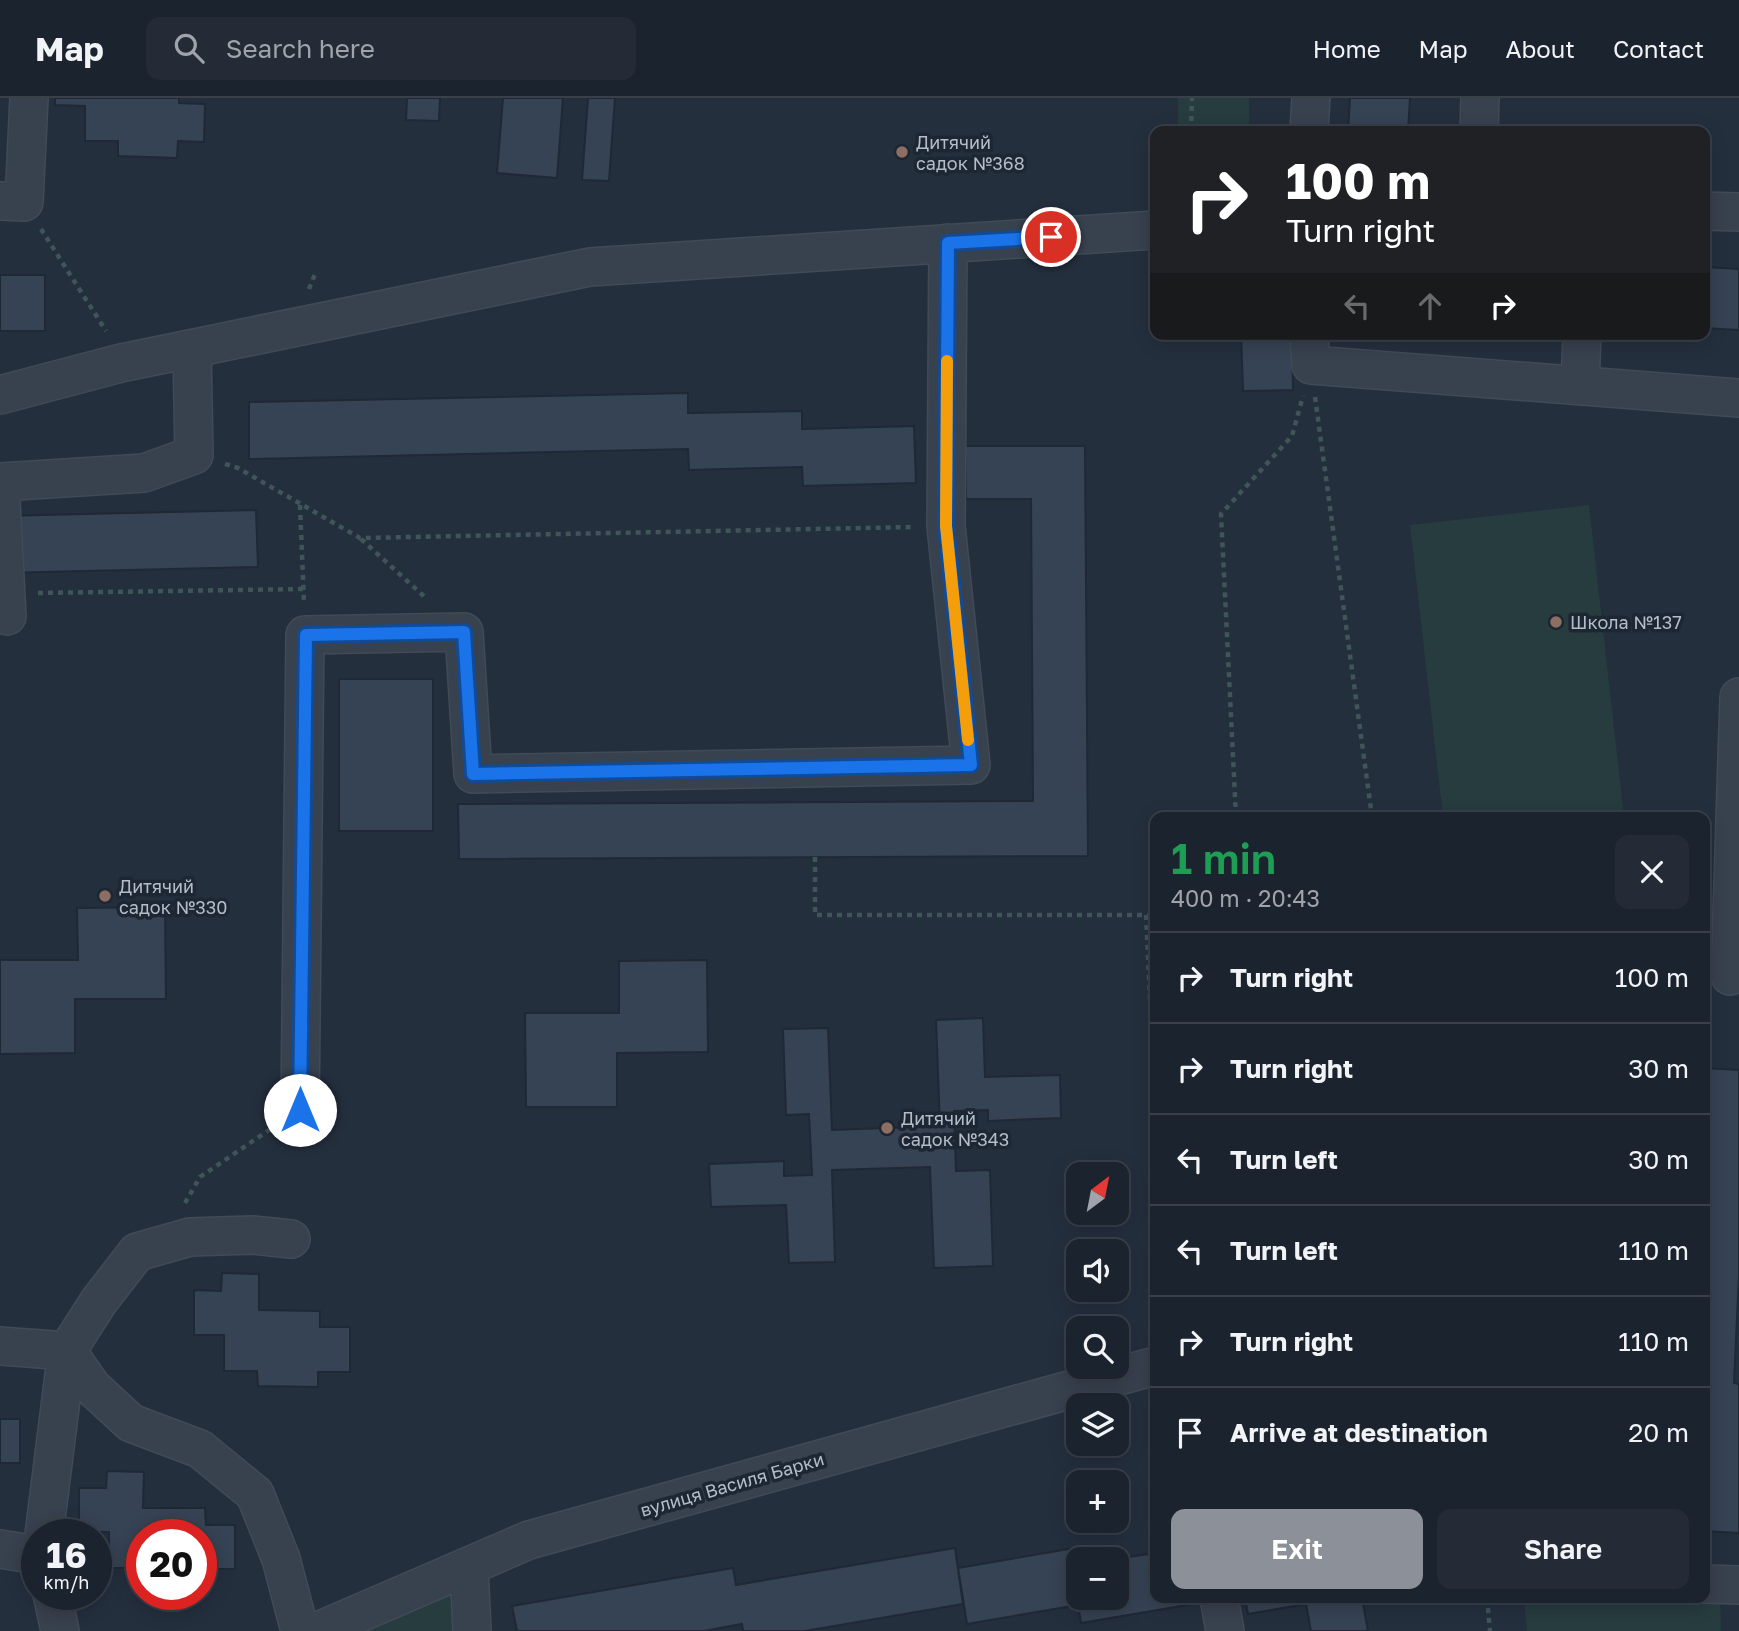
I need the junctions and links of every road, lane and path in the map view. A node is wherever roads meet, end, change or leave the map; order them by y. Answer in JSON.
{"nodes":[{"id":1,"x":29,"y":98,"type":"edge"},
{"id":2,"x":1192,"y":98,"type":"edge"},
{"id":3,"x":1311,"y":98,"type":"edge"},
{"id":4,"x":1480,"y":98,"type":"edge"},
{"id":5,"x":1191,"y":126,"type":"edge"},
{"id":6,"x":1309,"y":126,"type":"edge"},
{"id":7,"x":1479,"y":126,"type":"edge"},
{"id":8,"x":12,"y":201,"type":"edge"},
{"id":9,"x":1710,"y":211,"type":"edge"},
{"id":10,"x":1739,"y":212,"type":"edge"},
{"id":11,"x":1150,"y":230,"type":"edge"},
{"id":12,"x":948,"y":243,"type":"junction"},
{"id":13,"x":93,"y":312,"type":"dead end"},
{"id":14,"x":1581,"y":340,"type":"edge"},
{"id":15,"x":192,"y":349,"type":"junction"},
{"id":16,"x":1310,"y":349,"type":"edge"},
{"id":17,"x":1580,"y":386,"type":"junction"},
{"id":18,"x":0,"y":395,"type":"edge"},
{"id":19,"x":1739,"y":398,"type":"edge"},
{"id":20,"x":194,"y":454,"type":"junction"},
{"id":21,"x":0,"y":483,"type":"edge"},
{"id":22,"x":300,"y":505,"type":"junction"},
{"id":23,"x":946,"y":526,"type":"junction"},
{"id":24,"x":360,"y":538,"type":"junction"},
{"id":25,"x":303,"y":589,"type":"junction"},
{"id":26,"x":6,"y":605,"type":"joint"},
{"id":27,"x":464,"y":632,"type":"junction"},
{"id":28,"x":306,"y":635,"type":"junction"},
{"id":29,"x":1739,"y":697,"type":"edge"},
{"id":30,"x":1236,"y":812,"type":"edge"},
{"id":31,"x":1371,"y":812,"type":"edge"},
{"id":32,"x":815,"y":857,"type":"dead end"},
{"id":33,"x":1146,"y":915,"type":"junction"},
{"id":34,"x":1150,"y":916,"type":"edge"},
{"id":35,"x":1725,"y":976,"type":"edge"},
{"id":36,"x":1150,"y":1000,"type":"edge"},
{"id":37,"x":300,"y":1110,"type":"joint"},
{"id":38,"x":291,"y":1238,"type":"dead end"},
{"id":39,"x":160,"y":1246,"type":"junction"},
{"id":40,"x":0,"y":1346,"type":"edge"},
{"id":41,"x":67,"y":1351,"type":"junction"},
{"id":42,"x":1150,"y":1367,"type":"edge"},
{"id":43,"x":46,"y":1519,"type":"edge"},
{"id":44,"x":0,"y":1549,"type":"edge"},
{"id":45,"x":21,"y":1552,"type":"edge"},
{"id":46,"x":469,"y":1566,"type":"junction"},
{"id":47,"x":1710,"y":1584,"type":"edge"},
{"id":48,"x":1739,"y":1585,"type":"edge"},
{"id":49,"x":1220,"y":1603,"type":"edge"},
{"id":50,"x":1487,"y":1603,"type":"edge"},
{"id":51,"x":55,"y":1610,"type":"edge"},
{"id":52,"x":60,"y":1631,"type":"edge"},
{"id":53,"x":300,"y":1631,"type":"edge"},
{"id":54,"x":318,"y":1631,"type":"edge"},
{"id":55,"x":472,"y":1631,"type":"edge"},
{"id":56,"x":1225,"y":1631,"type":"edge"},
{"id":57,"x":1490,"y":1631,"type":"edge"}],
"edges":[{"from":1,"to":8,"type":"lane"},
{"from":2,"to":5,"type":"path"},
{"from":3,"to":6,"type":"lane"},
{"from":4,"to":7,"type":"lane"},
{"from":8,"to":13,"type":"path"},
{"from":9,"to":10,"type":"lane"},
{"from":11,"to":12,"type":"lane"},
{"from":12,"to":15,"type":"lane"},
{"from":12,"to":23,"type":"lane"},
{"from":14,"to":17,"type":"lane"},
{"from":15,"to":18,"type":"lane"},
{"from":15,"to":20,"type":"lane"},
{"from":16,"to":17,"type":"lane"},
{"from":16,"to":30,"type":"path"},
{"from":16,"to":31,"type":"path"},
{"from":17,"to":19,"type":"lane"},
{"from":20,"to":21,"type":"lane"},
{"from":20,"to":22,"type":"path"},
{"from":21,"to":26,"type":"lane"},
{"from":22,"to":24,"type":"path"},
{"from":22,"to":25,"type":"path"},
{"from":23,"to":24,"type":"path"},
{"from":23,"to":27,"type":"lane"},
{"from":24,"to":27,"type":"path"},
{"from":25,"to":26,"type":"path"},
{"from":25,"to":28,"type":"path"},
{"from":27,"to":28,"type":"lane"},
{"from":28,"to":37,"type":"lane"},
{"from":29,"to":35,"type":"lane"},
{"from":32,"to":33,"type":"path"},
{"from":33,"to":34,"type":"path"},
{"from":33,"to":36,"type":"path"},
{"from":37,"to":39,"type":"path"},
{"from":38,"to":39,"type":"lane"},
{"from":39,"to":41,"type":"lane"},
{"from":40,"to":41,"type":"lane"},
{"from":41,"to":43,"type":"lane"},
{"from":41,"to":53,"type":"lane"},
{"from":42,"to":46,"type":"lane","name":"вулиця Василя Барки"},
{"from":44,"to":45,"type":"lane"},
{"from":46,"to":54,"type":"lane","name":"вулиця Василя Барки"},
{"from":46,"to":55,"type":"lane"},
{"from":47,"to":48,"type":"lane"},
{"from":49,"to":56,"type":"lane"},
{"from":50,"to":57,"type":"path"},
{"from":51,"to":52,"type":"lane"}]}
